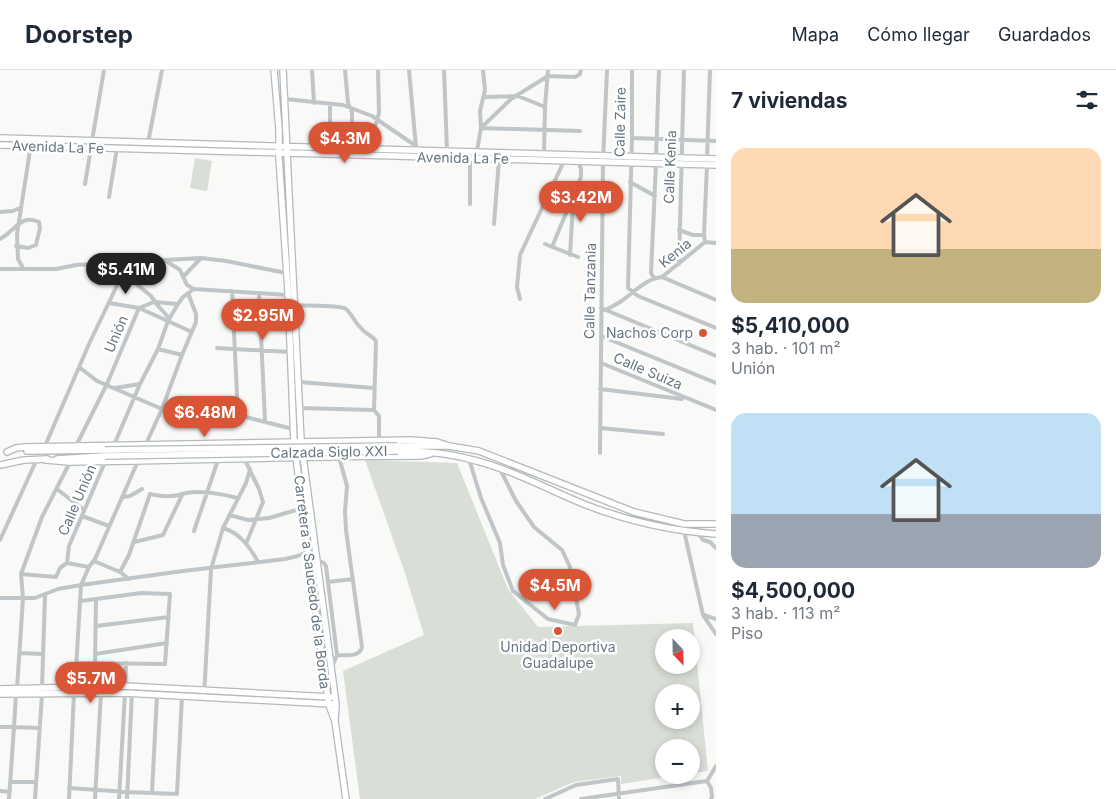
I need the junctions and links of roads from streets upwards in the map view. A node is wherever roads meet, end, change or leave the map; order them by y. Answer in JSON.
{"nodes":[{"id":1,"x":104,"y":70,"type":"edge"},
{"id":2,"x":162,"y":70,"type":"edge"},
{"id":3,"x":274,"y":70,"type":"edge"},
{"id":4,"x":283,"y":70,"type":"edge"},
{"id":5,"x":312,"y":70,"type":"edge"},
{"id":6,"x":345,"y":70,"type":"edge"},
{"id":7,"x":378,"y":70,"type":"edge"},
{"id":8,"x":409,"y":70,"type":"edge"},
{"id":9,"x":444,"y":70,"type":"edge"},
{"id":10,"x":483,"y":70,"type":"edge"},
{"id":11,"x":548,"y":70,"type":"edge"},
{"id":12,"x":581,"y":70,"type":"edge"},
{"id":13,"x":607,"y":70,"type":"edge"},
{"id":14,"x":632,"y":70,"type":"edge"},
{"id":15,"x":659,"y":70,"type":"edge"},
{"id":16,"x":684,"y":70,"type":"edge"},
{"id":17,"x":710,"y":70,"type":"edge"},
{"id":18,"x":548,"y":76,"type":"junction"},
{"id":19,"x":518,"y":96,"type":"junction"},
{"id":20,"x":484,"y":97,"type":"junction"},
{"id":21,"x":284,"y":100,"type":"junction"},
{"id":22,"x":314,"y":103,"type":"junction"},
{"id":23,"x":330,"y":104,"type":"junction"},
{"id":24,"x":349,"y":107,"type":"junction"},
{"id":25,"x":545,"y":107,"type":"junction"},
{"id":26,"x":378,"y":120,"type":"junction"},
{"id":27,"x":482,"y":128,"type":"junction"},
{"id":28,"x":544,"y":129,"type":"junction"},
{"id":29,"x":580,"y":131,"type":"dead end"},
{"id":30,"x":0,"y":138,"type":"edge"},
{"id":31,"x":632,"y":138,"type":"junction"},
{"id":32,"x":657,"y":138,"type":"junction"},
{"id":33,"x":682,"y":139,"type":"junction"},
{"id":34,"x":708,"y":140,"type":"junction"},
{"id":35,"x":716,"y":141,"type":"edge"},
{"id":36,"x":31,"y":143,"type":"junction"},
{"id":37,"x":91,"y":144,"type":"junction"},
{"id":38,"x":0,"y":145,"type":"edge"},
{"id":39,"x":147,"y":146,"type":"junction"},
{"id":40,"x":117,"y":148,"type":"junction"},
{"id":41,"x":330,"y":148,"type":"junction"},
{"id":42,"x":279,"y":149,"type":"junction"},
{"id":43,"x":352,"y":149,"type":"junction"},
{"id":44,"x":375,"y":149,"type":"junction"},
{"id":45,"x":287,"y":150,"type":"junction"},
{"id":46,"x":447,"y":150,"type":"junction"},
{"id":47,"x":414,"y":151,"type":"junction"},
{"id":48,"x":477,"y":152,"type":"junction"},
{"id":49,"x":544,"y":154,"type":"junction"},
{"id":50,"x":568,"y":155,"type":"junction"},
{"id":51,"x":470,"y":157,"type":"junction"},
{"id":52,"x":499,"y":158,"type":"junction"},
{"id":53,"x":577,"y":158,"type":"junction"},
{"id":54,"x":604,"y":158,"type":"junction"},
{"id":55,"x":631,"y":159,"type":"junction"},
{"id":56,"x":716,"y":159,"type":"edge"},
{"id":57,"x":656,"y":160,"type":"junction"},
{"id":58,"x":564,"y":161,"type":"junction"},
{"id":59,"x":682,"y":161,"type":"junction"},
{"id":60,"x":707,"y":162,"type":"junction"},
{"id":61,"x":716,"y":165,"type":"edge"},
{"id":62,"x":630,"y":182,"type":"junction"},
{"id":63,"x":85,"y":184,"type":"dead end"},
{"id":64,"x":655,"y":196,"type":"junction"},
{"id":65,"x":109,"y":197,"type":"dead end"},
{"id":66,"x":571,"y":201,"type":"junction"},
{"id":67,"x":470,"y":204,"type":"dead end"},
{"id":68,"x":20,"y":208,"type":"junction"},
{"id":69,"x":0,"y":212,"type":"edge"},
{"id":70,"x":19,"y":222,"type":"junction"},
{"id":71,"x":494,"y":224,"type":"dead end"},
{"id":72,"x":679,"y":230,"type":"junction"},
{"id":73,"x":704,"y":235,"type":"junction"},
{"id":74,"x":0,"y":240,"type":"edge"},
{"id":75,"x":706,"y":242,"type":"junction"},
{"id":76,"x":716,"y":243,"type":"edge"},
{"id":77,"x":545,"y":244,"type":"dead end"},
{"id":78,"x":16,"y":246,"type":"junction"},
{"id":79,"x":552,"y":247,"type":"junction"},
{"id":80,"x":570,"y":255,"type":"junction"},
{"id":81,"x":578,"y":257,"type":"dead end"},
{"id":82,"x":201,"y":258,"type":"junction"},
{"id":83,"x":18,"y":259,"type":"junction"},
{"id":84,"x":165,"y":260,"type":"junction"},
{"id":85,"x":136,"y":262,"type":"junction"},
{"id":86,"x":679,"y":264,"type":"junction"},
{"id":87,"x":23,"y":268,"type":"junction"},
{"id":88,"x":0,"y":269,"type":"edge"},
{"id":89,"x":9,"y":269,"type":"junction"},
{"id":90,"x":122,"y":273,"type":"junction"},
{"id":91,"x":286,"y":273,"type":"junction"},
{"id":92,"x":184,"y":277,"type":"junction"},
{"id":93,"x":662,"y":277,"type":"junction"},
{"id":94,"x":654,"y":278,"type":"junction"},
{"id":95,"x":194,"y":289,"type":"junction"},
{"id":96,"x":232,"y":291,"type":"junction"},
{"id":97,"x":632,"y":292,"type":"junction"},
{"id":98,"x":188,"y":293,"type":"junction"},
{"id":99,"x":259,"y":293,"type":"junction"},
{"id":100,"x":288,"y":295,"type":"junction"},
{"id":101,"x":520,"y":300,"type":"dead end"},
{"id":102,"x":716,"y":300,"type":"edge"},
{"id":103,"x":109,"y":302,"type":"junction"},
{"id":104,"x":154,"y":302,"type":"junction"},
{"id":105,"x":178,"y":304,"type":"junction"},
{"id":106,"x":294,"y":305,"type":"junction"},
{"id":107,"x":139,"y":308,"type":"junction"},
{"id":108,"x":603,"y":309,"type":"junction"},
{"id":109,"x":169,"y":320,"type":"junction"},
{"id":110,"x":716,"y":328,"type":"edge"},
{"id":111,"x":192,"y":332,"type":"junction"},
{"id":112,"x":601,"y":336,"type":"junction"},
{"id":113,"x":217,"y":348,"type":"dead end"},
{"id":114,"x":236,"y":348,"type":"junction"},
{"id":115,"x":158,"y":349,"type":"junction"},
{"id":116,"x":261,"y":350,"type":"junction"},
{"id":117,"x":290,"y":352,"type":"junction"},
{"id":118,"x":182,"y":355,"type":"junction"},
{"id":119,"x":716,"y":356,"type":"edge"},
{"id":120,"x":601,"y":363,"type":"junction"},
{"id":121,"x":79,"y":367,"type":"junction"},
{"id":122,"x":299,"y":382,"type":"junction"},
{"id":123,"x":716,"y":383,"type":"edge"},
{"id":124,"x":107,"y":384,"type":"junction"},
{"id":125,"x":140,"y":384,"type":"junction"},
{"id":126,"x":114,"y":388,"type":"junction"},
{"id":127,"x":374,"y":388,"type":"junction"},
{"id":128,"x":600,"y":389,"type":"junction"},
{"id":129,"x":134,"y":397,"type":"junction"},
{"id":130,"x":686,"y":399,"type":"junction"},
{"id":131,"x":300,"y":408,"type":"junction"},
{"id":132,"x":162,"y":409,"type":"junction"},
{"id":133,"x":374,"y":410,"type":"junction"},
{"id":134,"x":716,"y":410,"type":"edge"},
{"id":135,"x":238,"y":415,"type":"junction"},
{"id":136,"x":217,"y":418,"type":"dead end"},
{"id":137,"x":265,"y":422,"type":"junction"},
{"id":138,"x":600,"y":428,"type":"junction"},
{"id":139,"x":293,"y":429,"type":"junction"},
{"id":140,"x":663,"y":434,"type":"dead end"},
{"id":141,"x":379,"y":440,"type":"junction"},
{"id":142,"x":324,"y":441,"type":"junction"},
{"id":143,"x":279,"y":442,"type":"junction"},
{"id":144,"x":294,"y":442,"type":"junction"},
{"id":145,"x":301,"y":442,"type":"junction"},
{"id":146,"x":146,"y":444,"type":"junction"},
{"id":147,"x":114,"y":445,"type":"junction"},
{"id":148,"x":44,"y":446,"type":"junction"},
{"id":149,"x":76,"y":446,"type":"junction"},
{"id":150,"x":449,"y":446,"type":"junction"},
{"id":151,"x":397,"y":448,"type":"junction"},
{"id":152,"x":7,"y":452,"type":"junction"},
{"id":153,"x":600,"y":453,"type":"dead end"},
{"id":154,"x":0,"y":454,"type":"edge"},
{"id":155,"x":430,"y":454,"type":"junction"},
{"id":156,"x":105,"y":456,"type":"junction"},
{"id":157,"x":296,"y":457,"type":"junction"},
{"id":158,"x":303,"y":457,"type":"junction"},
{"id":159,"x":322,"y":457,"type":"junction"},
{"id":160,"x":339,"y":457,"type":"junction"},
{"id":161,"x":282,"y":458,"type":"junction"},
{"id":162,"x":37,"y":459,"type":"junction"},
{"id":163,"x":469,"y":459,"type":"junction"},
{"id":164,"x":46,"y":460,"type":"junction"},
{"id":165,"x":218,"y":460,"type":"junction"},
{"id":166,"x":245,"y":460,"type":"junction"},
{"id":167,"x":138,"y":461,"type":"junction"},
{"id":168,"x":70,"y":462,"type":"junction"},
{"id":169,"x":0,"y":465,"type":"edge"},
{"id":170,"x":250,"y":469,"type":"junction"},
{"id":171,"x":500,"y":469,"type":"junction"},
{"id":172,"x":57,"y":489,"type":"junction"},
{"id":173,"x":142,"y":489,"type":"dead end"},
{"id":174,"x":208,"y":493,"type":"junction"},
{"id":175,"x":182,"y":495,"type":"junction"},
{"id":176,"x":123,"y":497,"type":"junction"},
{"id":177,"x":237,"y":498,"type":"junction"},
{"id":178,"x":303,"y":508,"type":"junction"},
{"id":179,"x":84,"y":510,"type":"junction"},
{"id":180,"x":229,"y":514,"type":"junction"},
{"id":181,"x":82,"y":516,"type":"junction"},
{"id":182,"x":256,"y":519,"type":"junction"},
{"id":183,"x":716,"y":524,"type":"edge"},
{"id":184,"x":110,"y":526,"type":"junction"},
{"id":185,"x":223,"y":528,"type":"junction"},
{"id":186,"x":194,"y":531,"type":"dead end"},
{"id":187,"x":684,"y":531,"type":"junction"},
{"id":188,"x":698,"y":533,"type":"junction"},
{"id":189,"x":716,"y":534,"type":"edge"},
{"id":190,"x":0,"y":540,"type":"edge"},
{"id":191,"x":134,"y":542,"type":"junction"},
{"id":192,"x":710,"y":542,"type":"junction"},
{"id":193,"x":716,"y":542,"type":"edge"},
{"id":194,"x":246,"y":544,"type":"junction"},
{"id":195,"x":716,"y":548,"type":"edge"},
{"id":196,"x":307,"y":552,"type":"junction"},
{"id":197,"x":316,"y":560,"type":"junction"},
{"id":198,"x":94,"y":561,"type":"junction"},
{"id":199,"x":258,"y":562,"type":"junction"},
{"id":200,"x":67,"y":564,"type":"junction"},
{"id":201,"x":89,"y":567,"type":"junction"},
{"id":202,"x":211,"y":569,"type":"junction"},
{"id":203,"x":120,"y":572,"type":"junction"},
{"id":204,"x":21,"y":574,"type":"junction"},
{"id":205,"x":129,"y":579,"type":"junction"},
{"id":206,"x":353,"y":579,"type":"junction"},
{"id":207,"x":328,"y":582,"type":"junction"},
{"id":208,"x":81,"y":585,"type":"junction"},
{"id":209,"x":45,"y":595,"type":"junction"},
{"id":210,"x":0,"y":598,"type":"edge"},
{"id":211,"x":22,"y":598,"type":"junction"},
{"id":212,"x":96,"y":599,"type":"junction"},
{"id":213,"x":81,"y":601,"type":"junction"},
{"id":214,"x":703,"y":615,"type":"junction"},
{"id":215,"x":169,"y":618,"type":"junction"},
{"id":216,"x":716,"y":619,"type":"edge"},
{"id":217,"x":96,"y":626,"type":"junction"},
{"id":218,"x":716,"y":634,"type":"edge"},
{"id":219,"x":167,"y":643,"type":"junction"},
{"id":220,"x":19,"y":653,"type":"junction"},
{"id":221,"x":44,"y":654,"type":"junction"},
{"id":222,"x":95,"y":654,"type":"junction"},
{"id":223,"x":337,"y":656,"type":"junction"},
{"id":224,"x":78,"y":663,"type":"junction"},
{"id":225,"x":94,"y":663,"type":"junction"},
{"id":226,"x":126,"y":663,"type":"junction"},
{"id":227,"x":331,"y":668,"type":"junction"},
{"id":228,"x":75,"y":686,"type":"junction"},
{"id":229,"x":0,"y":689,"type":"edge"},
{"id":230,"x":128,"y":690,"type":"junction"},
{"id":231,"x":42,"y":691,"type":"junction"},
{"id":232,"x":16,"y":692,"type":"junction"},
{"id":233,"x":0,"y":694,"type":"edge"},
{"id":234,"x":74,"y":694,"type":"junction"},
{"id":235,"x":100,"y":694,"type":"junction"},
{"id":236,"x":204,"y":694,"type":"junction"},
{"id":237,"x":157,"y":695,"type":"junction"},
{"id":238,"x":182,"y":696,"type":"junction"},
{"id":239,"x":335,"y":697,"type":"junction"},
{"id":240,"x":328,"y":698,"type":"junction"},
{"id":241,"x":336,"y":704,"type":"junction"},
{"id":242,"x":329,"y":705,"type":"junction"},
{"id":243,"x":335,"y":722,"type":"junction"},
{"id":244,"x":0,"y":727,"type":"edge"},
{"id":245,"x":14,"y":727,"type":"junction"},
{"id":246,"x":40,"y":728,"type":"junction"},
{"id":247,"x":716,"y":766,"type":"edge"},
{"id":248,"x":708,"y":781,"type":"junction"},
{"id":249,"x":10,"y":782,"type":"junction"},
{"id":250,"x":36,"y":782,"type":"junction"},
{"id":251,"x":69,"y":788,"type":"junction"},
{"id":252,"x":95,"y":790,"type":"junction"},
{"id":253,"x":0,"y":792,"type":"edge"},
{"id":254,"x":10,"y":792,"type":"junction"},
{"id":255,"x":120,"y":792,"type":"junction"},
{"id":256,"x":127,"y":792,"type":"junction"},
{"id":257,"x":152,"y":793,"type":"junction"},
{"id":258,"x":618,"y":793,"type":"junction"},
{"id":259,"x":9,"y":799,"type":"edge"},
{"id":260,"x":35,"y":799,"type":"edge"},
{"id":261,"x":69,"y":799,"type":"edge"},
{"id":262,"x":94,"y":799,"type":"edge"},
{"id":263,"x":119,"y":799,"type":"edge"},
{"id":264,"x":127,"y":799,"type":"edge"},
{"id":265,"x":346,"y":799,"type":"edge"},
{"id":266,"x":545,"y":799,"type":"edge"},
{"id":267,"x":581,"y":799,"type":"edge"},
{"id":268,"x":619,"y":799,"type":"edge"},
{"id":269,"x":711,"y":799,"type":"edge"}],
"edges":[{"from":1,"to":37,"type":"street"},
{"from":2,"to":39,"type":"street"},
{"from":3,"to":42,"type":"street","name":"Carretera a Saucedo de la Borda"},
{"from":4,"to":21,"type":"street","name":"Carretera a Saucedo de la Borda"},
{"from":5,"to":22,"type":"street"},
{"from":6,"to":24,"type":"street"},
{"from":7,"to":26,"type":"street"},
{"from":8,"to":47,"type":"street"},
{"from":9,"to":46,"type":"street"},
{"from":10,"to":20,"type":"street"},
{"from":11,"to":18,"type":"street"},
{"from":12,"to":18,"type":"street"},
{"from":13,"to":54,"type":"street","name":"Calle Tanzania"},
{"from":14,"to":31,"type":"street","name":"Calle Zaire"},
{"from":15,"to":32,"type":"street"},
{"from":16,"to":33,"type":"street","name":"Calle Kenia"},
{"from":17,"to":34,"type":"street"},
{"from":18,"to":19,"type":"street"},
{"from":18,"to":25,"type":"street"},
{"from":19,"to":20,"type":"street"},
{"from":19,"to":25,"type":"street"},
{"from":19,"to":27,"type":"street"},
{"from":20,"to":27,"type":"street"},
{"from":21,"to":22,"type":"street"},
{"from":21,"to":45,"type":"street","name":"Carretera a Saucedo de la Borda"},
{"from":22,"to":23,"type":"street"},
{"from":23,"to":24,"type":"street"},
{"from":23,"to":41,"type":"street"},
{"from":24,"to":26,"type":"street"},
{"from":24,"to":43,"type":"street"},
{"from":25,"to":28,"type":"street"},
{"from":26,"to":44,"type":"street"},
{"from":26,"to":47,"type":"street"},
{"from":27,"to":28,"type":"street"},
{"from":27,"to":48,"type":"street"},
{"from":28,"to":29,"type":"street"},
{"from":28,"to":49,"type":"street"},
{"from":30,"to":36,"type":"street","name":"Avenida La Fe"},
{"from":31,"to":32,"type":"street"},
{"from":31,"to":55,"type":"street","name":"Calle Zaire"},
{"from":32,"to":33,"type":"street"},
{"from":32,"to":57,"type":"street"},
{"from":33,"to":34,"type":"street"},
{"from":33,"to":59,"type":"street","name":"Calle Kenia"},
{"from":34,"to":35,"type":"street"},
{"from":34,"to":60,"type":"street"},
{"from":36,"to":37,"type":"street","name":"Avenida La Fe"},
{"from":36,"to":38,"type":"street","name":"Avenida La Fe"},
{"from":36,"to":68,"type":"street"},
{"from":37,"to":39,"type":"street","name":"Avenida La Fe"},
{"from":37,"to":40,"type":"street","name":"Avenida La Fe"},
{"from":37,"to":63,"type":"street"},
{"from":39,"to":40,"type":"street","name":"Avenida La Fe"},
{"from":39,"to":42,"type":"street","name":"Avenida La Fe"},
{"from":40,"to":65,"type":"street"},
{"from":41,"to":43,"type":"street","name":"Avenida La Fe"},
{"from":41,"to":45,"type":"street","name":"Avenida La Fe"},
{"from":42,"to":45,"type":"street","name":"Avenida La Fe"},
{"from":42,"to":91,"type":"street","name":"Carretera a Saucedo de la Borda"},
{"from":43,"to":44,"type":"street","name":"Avenida La Fe"},
{"from":44,"to":47,"type":"street","name":"Avenida La Fe"},
{"from":45,"to":47,"type":"street","name":"Avenida La Fe"},
{"from":45,"to":106,"type":"street","name":"Carretera a Saucedo de la Borda"},
{"from":46,"to":47,"type":"street","name":"Avenida La Fe"},
{"from":46,"to":48,"type":"street","name":"Avenida La Fe"},
{"from":47,"to":51,"type":"street","name":"Avenida La Fe"},
{"from":48,"to":49,"type":"street","name":"Avenida La Fe"},
{"from":49,"to":50,"type":"street","name":"Avenida La Fe"},
{"from":50,"to":53,"type":"street","name":"Avenida La Fe"},
{"from":50,"to":58,"type":"street"},
{"from":51,"to":52,"type":"street","name":"Avenida La Fe"},
{"from":51,"to":67,"type":"street"},
{"from":52,"to":58,"type":"street","name":"Avenida La Fe"},
{"from":52,"to":71,"type":"street"},
{"from":53,"to":54,"type":"street","name":"Avenida La Fe"},
{"from":53,"to":58,"type":"street","name":"Avenida La Fe"},
{"from":53,"to":66,"type":"street"},
{"from":54,"to":55,"type":"street","name":"Avenida La Fe"},
{"from":54,"to":108,"type":"street","name":"Calle Tanzania"},
{"from":55,"to":57,"type":"street","name":"Avenida La Fe"},
{"from":55,"to":62,"type":"street","name":"Calle Zaire"},
{"from":56,"to":60,"type":"street","name":"Avenida La Fe"},
{"from":57,"to":59,"type":"street","name":"Avenida La Fe"},
{"from":57,"to":64,"type":"street"},
{"from":58,"to":101,"type":"street"},
{"from":59,"to":60,"type":"street","name":"Avenida La Fe"},
{"from":59,"to":72,"type":"street","name":"Calle Kenia"},
{"from":60,"to":61,"type":"street","name":"Avenida La Fe"},
{"from":60,"to":73,"type":"street"},
{"from":62,"to":64,"type":"street"},
{"from":62,"to":97,"type":"street","name":"Calle Zaire"},
{"from":64,"to":94,"type":"street"},
{"from":66,"to":79,"type":"street"},
{"from":66,"to":80,"type":"street"},
{"from":68,"to":69,"type":"street"},
{"from":68,"to":70,"type":"street"},
{"from":70,"to":74,"type":"street"},
{"from":70,"to":78,"type":"street"},
{"from":70,"to":78,"type":"street"},
{"from":72,"to":73,"type":"street"},
{"from":72,"to":86,"type":"street","name":"Calle Kenia"},
{"from":73,"to":75,"type":"street"},
{"from":75,"to":76,"type":"street"},
{"from":75,"to":86,"type":"street","name":"Kenia"},
{"from":77,"to":79,"type":"street"},
{"from":78,"to":83,"type":"street"},
{"from":79,"to":80,"type":"street"},
{"from":80,"to":81,"type":"street"},
{"from":82,"to":84,"type":"street"},
{"from":82,"to":91,"type":"street"},
{"from":82,"to":92,"type":"street"},
{"from":83,"to":87,"type":"street"},
{"from":83,"to":89,"type":"street"},
{"from":84,"to":85,"type":"street"},
{"from":84,"to":92,"type":"street"},
{"from":85,"to":87,"type":"street"},
{"from":85,"to":90,"type":"street"},
{"from":86,"to":93,"type":"street","name":"Kenia"},
{"from":87,"to":89,"type":"street"},
{"from":88,"to":89,"type":"street"},
{"from":90,"to":103,"type":"street"},
{"from":90,"to":104,"type":"street"},
{"from":91,"to":100,"type":"street","name":"Carretera a Saucedo de la Borda"},
{"from":92,"to":95,"type":"street"},
{"from":93,"to":94,"type":"street","name":"Kenia"},
{"from":93,"to":102,"type":"street"},
{"from":94,"to":97,"type":"street","name":"Kenia"},
{"from":95,"to":96,"type":"street"},
{"from":95,"to":98,"type":"street"},
{"from":96,"to":99,"type":"street"},
{"from":96,"to":114,"type":"street"},
{"from":97,"to":108,"type":"street","name":"Kenia"},
{"from":97,"to":110,"type":"street"},
{"from":98,"to":105,"type":"street"},
{"from":98,"to":111,"type":"street"},
{"from":99,"to":100,"type":"street"},
{"from":99,"to":116,"type":"street"},
{"from":100,"to":117,"type":"street","name":"Carretera a Saucedo de la Borda"},
{"from":103,"to":107,"type":"street"},
{"from":103,"to":121,"type":"street"},
{"from":104,"to":105,"type":"street"},
{"from":104,"to":107,"type":"street","name":"Unión"},
{"from":104,"to":109,"type":"street"},
{"from":105,"to":109,"type":"street"},
{"from":106,"to":122,"type":"street","name":"Carretera a Saucedo de la Borda"},
{"from":106,"to":127,"type":"street"},
{"from":107,"to":109,"type":"street"},
{"from":107,"to":124,"type":"street","name":"Unión"},
{"from":108,"to":112,"type":"street","name":"Calle Tanzania"},
{"from":108,"to":119,"type":"street"},
{"from":109,"to":111,"type":"street"},
{"from":109,"to":115,"type":"street"},
{"from":111,"to":118,"type":"street"},
{"from":112,"to":120,"type":"street","name":"Calle Tanzania"},
{"from":112,"to":123,"type":"street"},
{"from":113,"to":114,"type":"street"},
{"from":114,"to":116,"type":"street"},
{"from":114,"to":135,"type":"street"},
{"from":115,"to":118,"type":"street"},
{"from":115,"to":125,"type":"street"},
{"from":116,"to":117,"type":"street"},
{"from":116,"to":137,"type":"street"},
{"from":117,"to":139,"type":"street","name":"Carretera a Saucedo de la Borda"},
{"from":118,"to":132,"type":"street"},
{"from":120,"to":128,"type":"street","name":"Calle Tanzania"},
{"from":120,"to":130,"type":"street","name":"Calle Suiza"},
{"from":121,"to":124,"type":"street"},
{"from":121,"to":148,"type":"street"},
{"from":122,"to":127,"type":"street"},
{"from":122,"to":131,"type":"street","name":"Carretera a Saucedo de la Borda"},
{"from":124,"to":126,"type":"street"},
{"from":124,"to":149,"type":"street","name":"Unión"},
{"from":125,"to":126,"type":"street"},
{"from":125,"to":129,"type":"street"},
{"from":126,"to":129,"type":"street"},
{"from":127,"to":133,"type":"street"},
{"from":128,"to":130,"type":"street","name":"Calle Suiza"},
{"from":128,"to":138,"type":"street","name":"Calle Tanzania"},
{"from":129,"to":132,"type":"street"},
{"from":129,"to":147,"type":"street"},
{"from":130,"to":134,"type":"street","name":"Calle Suiza"},
{"from":131,"to":133,"type":"street"},
{"from":131,"to":145,"type":"street","name":"Carretera a Saucedo de la Borda"},
{"from":132,"to":146,"type":"street"},
{"from":133,"to":141,"type":"street"},
{"from":135,"to":136,"type":"street"},
{"from":135,"to":137,"type":"street"},
{"from":137,"to":139,"type":"street"},
{"from":138,"to":140,"type":"street"},
{"from":138,"to":153,"type":"street","name":"Calle Tanzania"},
{"from":139,"to":144,"type":"street","name":"Carretera a Saucedo de la Borda"},
{"from":141,"to":142,"type":"street","name":"Calzada Siglo XXI"},
{"from":141,"to":150,"type":"street","name":"Calzada Siglo XXI"},
{"from":142,"to":145,"type":"street","name":"Calzada Siglo XXI"},
{"from":142,"to":159,"type":"street"},
{"from":143,"to":144,"type":"street","name":"Calzada Siglo XXI"},
{"from":143,"to":146,"type":"street","name":"Calzada Siglo XXI"},
{"from":143,"to":161,"type":"street"},
{"from":144,"to":145,"type":"street","name":"Calzada Siglo XXI"},
{"from":144,"to":157,"type":"street","name":"Carretera a Saucedo de la Borda"},
{"from":145,"to":158,"type":"street","name":"Carretera a Saucedo de la Borda"},
{"from":146,"to":147,"type":"street","name":"Calzada Siglo XXI"},
{"from":147,"to":149,"type":"street","name":"Calzada Siglo XXI"},
{"from":148,"to":149,"type":"street","name":"Calzada Siglo XXI"},
{"from":148,"to":152,"type":"street","name":"Calzada Siglo XXI"},
{"from":150,"to":151,"type":"street","name":"Calzada Siglo XXI"},
{"from":150,"to":183,"type":"street","name":"Calzada Siglo XXI"},
{"from":151,"to":155,"type":"street","name":"Calzada Siglo XXI"},
{"from":151,"to":156,"type":"street","name":"Calzada Siglo XXI","bridge":true},
{"from":151,"to":156,"type":"street","name":"Calzada Siglo XXI","bridge":true},
{"from":152,"to":154,"type":"street","name":"Calzada Siglo XXI"},
{"from":152,"to":156,"type":"street","name":"Calzada Siglo XXI"},
{"from":155,"to":160,"type":"street"},
{"from":155,"to":163,"type":"street","name":"Calzada Siglo XXI"},
{"from":156,"to":164,"type":"street","name":"Calzada Siglo XXI"},
{"from":156,"to":167,"type":"street"},
{"from":156,"to":168,"type":"street"},
{"from":156,"to":179,"type":"street","name":"Calle Unión"},
{"from":157,"to":158,"type":"street"},
{"from":157,"to":161,"type":"street"},
{"from":157,"to":178,"type":"street","name":"Carretera a Saucedo de la Borda"},
{"from":158,"to":159,"type":"street"},
{"from":158,"to":197,"type":"street","name":"Carretera a Saucedo de la Borda"},
{"from":159,"to":160,"type":"street"},
{"from":160,"to":206,"type":"street"},
{"from":161,"to":166,"type":"street"},
{"from":162,"to":164,"type":"street","name":"Calzada Siglo XXI"},
{"from":162,"to":169,"type":"street","name":"Calzada Siglo XXI"},
{"from":162,"to":190,"type":"street"},
{"from":163,"to":171,"type":"street","name":"Calzada Siglo XXI"},
{"from":163,"to":171,"type":"street"},
{"from":164,"to":168,"type":"street"},
{"from":165,"to":166,"type":"street"},
{"from":165,"to":167,"type":"street"},
{"from":165,"to":174,"type":"street"},
{"from":166,"to":170,"type":"street"},
{"from":167,"to":176,"type":"street"},
{"from":168,"to":172,"type":"street"},
{"from":170,"to":177,"type":"street"},
{"from":170,"to":182,"type":"street"},
{"from":171,"to":187,"type":"street","name":"Calzada Siglo XXI"},
{"from":172,"to":179,"type":"street"},
{"from":172,"to":204,"type":"street"},
{"from":173,"to":176,"type":"street"},
{"from":174,"to":175,"type":"street"},
{"from":174,"to":177,"type":"street"},
{"from":174,"to":186,"type":"street"},
{"from":175,"to":191,"type":"street"},
{"from":175,"to":191,"type":"street"},
{"from":176,"to":184,"type":"street"},
{"from":177,"to":180,"type":"street"},
{"from":178,"to":182,"type":"street"},
{"from":178,"to":196,"type":"street","name":"Carretera a Saucedo de la Borda"},
{"from":179,"to":181,"type":"street","name":"Calle Unión"},
{"from":180,"to":182,"type":"street"},
{"from":180,"to":185,"type":"street"},
{"from":181,"to":184,"type":"street"},
{"from":181,"to":200,"type":"street","name":"Calle Unión"},
{"from":182,"to":194,"type":"street"},
{"from":184,"to":198,"type":"street"},
{"from":185,"to":194,"type":"street"},
{"from":185,"to":202,"type":"street"},
{"from":187,"to":188,"type":"street","name":"Calzada Siglo XXI"},
{"from":187,"to":214,"type":"street"},
{"from":188,"to":189,"type":"street","name":"Calzada Siglo XXI"},
{"from":188,"to":192,"type":"street"},
{"from":191,"to":203,"type":"street"},
{"from":192,"to":193,"type":"street"},
{"from":192,"to":195,"type":"street"},
{"from":194,"to":199,"type":"street"},
{"from":196,"to":199,"type":"street"},
{"from":196,"to":240,"type":"street","name":"Carretera a Saucedo de la Borda"},
{"from":197,"to":207,"type":"street"},
{"from":197,"to":227,"type":"street","name":"Carretera a Saucedo de la Borda"},
{"from":198,"to":201,"type":"street"},
{"from":198,"to":203,"type":"street"},
{"from":199,"to":202,"type":"street"},
{"from":200,"to":201,"type":"street"},
{"from":200,"to":204,"type":"street"},
{"from":201,"to":208,"type":"street"},
{"from":202,"to":205,"type":"street"},
{"from":202,"to":236,"type":"street"},
{"from":203,"to":205,"type":"street"},
{"from":204,"to":211,"type":"street"},
{"from":205,"to":208,"type":"street"},
{"from":206,"to":207,"type":"street"},
{"from":206,"to":223,"type":"street"},
{"from":207,"to":223,"type":"street"},
{"from":208,"to":209,"type":"street"},
{"from":208,"to":213,"type":"street"},
{"from":209,"to":211,"type":"street"},
{"from":209,"to":221,"type":"street"},
{"from":210,"to":211,"type":"street"},
{"from":211,"to":220,"type":"street"},
{"from":212,"to":213,"type":"street"},
{"from":212,"to":215,"type":"street"},
{"from":212,"to":217,"type":"street"},
{"from":213,"to":224,"type":"street"},
{"from":214,"to":216,"type":"street"},
{"from":214,"to":218,"type":"street"},
{"from":215,"to":217,"type":"street"},
{"from":215,"to":219,"type":"street"},
{"from":217,"to":222,"type":"street"},
{"from":219,"to":222,"type":"street"},
{"from":219,"to":226,"type":"street"},
{"from":220,"to":221,"type":"street"},
{"from":220,"to":232,"type":"street"},
{"from":221,"to":231,"type":"street"},
{"from":222,"to":225,"type":"street"},
{"from":223,"to":227,"type":"street"},
{"from":224,"to":225,"type":"street"},
{"from":224,"to":228,"type":"street"},
{"from":225,"to":226,"type":"street"},
{"from":226,"to":230,"type":"street"},
{"from":227,"to":239,"type":"street","name":"Carretera a Saucedo de la Borda"},
{"from":228,"to":230,"type":"street"},
{"from":228,"to":231,"type":"street"},
{"from":229,"to":232,"type":"street"},
{"from":230,"to":235,"type":"street"},
{"from":230,"to":236,"type":"street"},
{"from":230,"to":237,"type":"street"},
{"from":230,"to":255,"type":"street"},
{"from":230,"to":256,"type":"street"},
{"from":231,"to":232,"type":"street"},
{"from":231,"to":234,"type":"street"},
{"from":231,"to":246,"type":"street"},
{"from":232,"to":233,"type":"street"},
{"from":232,"to":245,"type":"street"},
{"from":234,"to":235,"type":"street"},
{"from":234,"to":251,"type":"street"},
{"from":235,"to":252,"type":"street"},
{"from":236,"to":238,"type":"street"},
{"from":236,"to":240,"type":"street"},
{"from":236,"to":242,"type":"street"},
{"from":237,"to":238,"type":"street"},
{"from":237,"to":257,"type":"street"},
{"from":238,"to":257,"type":"street"},
{"from":239,"to":240,"type":"street"},
{"from":239,"to":241,"type":"street","name":"Carretera a Saucedo de la Borda"},
{"from":240,"to":242,"type":"street","name":"Carretera a Saucedo de la Borda"},
{"from":241,"to":242,"type":"street"},
{"from":241,"to":243,"type":"street","name":"Carretera a Saucedo de la Borda"},
{"from":242,"to":243,"type":"street","name":"Carretera a Saucedo de la Borda"},
{"from":243,"to":265,"type":"street"},
{"from":244,"to":245,"type":"street"},
{"from":245,"to":246,"type":"street"},
{"from":245,"to":249,"type":"street"},
{"from":246,"to":250,"type":"street"},
{"from":247,"to":248,"type":"street"},
{"from":248,"to":258,"type":"street"},
{"from":248,"to":269,"type":"street"},
{"from":249,"to":250,"type":"street"},
{"from":249,"to":254,"type":"street"},
{"from":250,"to":260,"type":"street"},
{"from":251,"to":252,"type":"street"},
{"from":251,"to":261,"type":"street"},
{"from":252,"to":255,"type":"street"},
{"from":252,"to":262,"type":"street"},
{"from":253,"to":254,"type":"street"},
{"from":254,"to":259,"type":"street"},
{"from":255,"to":256,"type":"street"},
{"from":255,"to":263,"type":"street"},
{"from":256,"to":257,"type":"street"},
{"from":256,"to":264,"type":"street"},
{"from":258,"to":266,"type":"street"},
{"from":258,"to":267,"type":"street"},
{"from":258,"to":268,"type":"street"}]}
